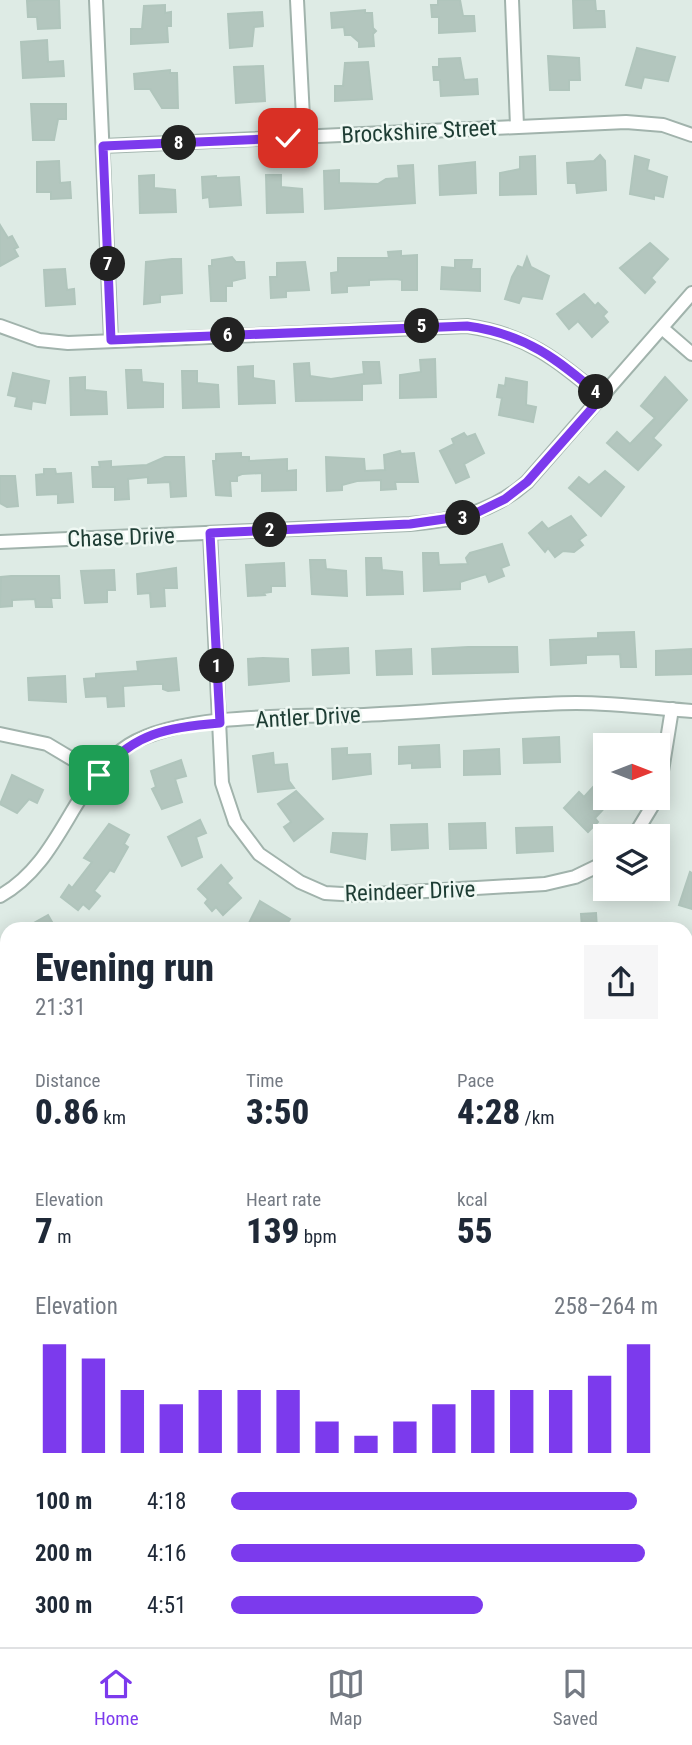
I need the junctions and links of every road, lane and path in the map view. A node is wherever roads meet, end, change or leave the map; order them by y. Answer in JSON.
{"nodes":[{"id":1,"x":96,"y":0,"type":"edge"},
{"id":2,"x":297,"y":0,"type":"edge"},
{"id":3,"x":512,"y":0,"type":"edge"},
{"id":4,"x":517,"y":126,"type":"junction"},
{"id":5,"x":692,"y":135,"type":"edge"},
{"id":6,"x":304,"y":137,"type":"junction"},
{"id":7,"x":103,"y":146,"type":"junction"},
{"id":8,"x":692,"y":293,"type":"edge"},
{"id":9,"x":0,"y":326,"type":"edge"},
{"id":10,"x":662,"y":328,"type":"junction"},
{"id":11,"x":111,"y":340,"type":"junction"},
{"id":12,"x":692,"y":354,"type":"edge"},
{"id":13,"x":602,"y":397,"type":"junction"},
{"id":14,"x":210,"y":533,"type":"junction"},
{"id":15,"x":0,"y":542,"type":"edge"},
{"id":16,"x":672,"y":709,"type":"junction"},
{"id":17,"x":692,"y":711,"type":"edge"},
{"id":18,"x":220,"y":723,"type":"junction"},
{"id":19,"x":668,"y":733,"type":"edge"},
{"id":20,"x":0,"y":734,"type":"edge"},
{"id":21,"x":99,"y":775,"type":"junction"},
{"id":22,"x":593,"y":870,"type":"edge"},
{"id":23,"x":0,"y":896,"type":"edge"},
{"id":24,"x":0,"y":1467,"type":"edge"},
{"id":25,"x":0,"y":1514,"type":"edge"}],
"edges":[{"from":1,"to":7,"type":"street"},
{"from":2,"to":6,"type":"street"},
{"from":3,"to":4,"type":"street"},
{"from":4,"to":5,"type":"street","name":"Brockshire Street"},
{"from":4,"to":6,"type":"street","name":"Brockshire Street"},
{"from":6,"to":7,"type":"street","name":"Brockshire Street"},
{"from":7,"to":11,"type":"street"},
{"from":8,"to":10,"type":"street","name":"Chase Drive"},
{"from":9,"to":11,"type":"street"},
{"from":10,"to":12,"type":"street"},
{"from":10,"to":13,"type":"street","name":"Chase Drive"},
{"from":11,"to":13,"type":"street"},
{"from":13,"to":14,"type":"street","name":"Chase Drive"},
{"from":14,"to":15,"type":"street","name":"Chase Drive"},
{"from":14,"to":18,"type":"street","name":"Reindeer Drive"},
{"from":16,"to":17,"type":"street","name":"Antler Drive"},
{"from":16,"to":18,"type":"street","name":"Antler Drive"},
{"from":16,"to":19,"type":"street"},
{"from":18,"to":21,"type":"street","name":"Antler Drive"},
{"from":18,"to":22,"type":"street","name":"Reindeer Drive"},
{"from":20,"to":21,"type":"street"},
{"from":21,"to":23,"type":"street","name":"Antler Drive"},
{"from":24,"to":25,"type":"street"}]}
